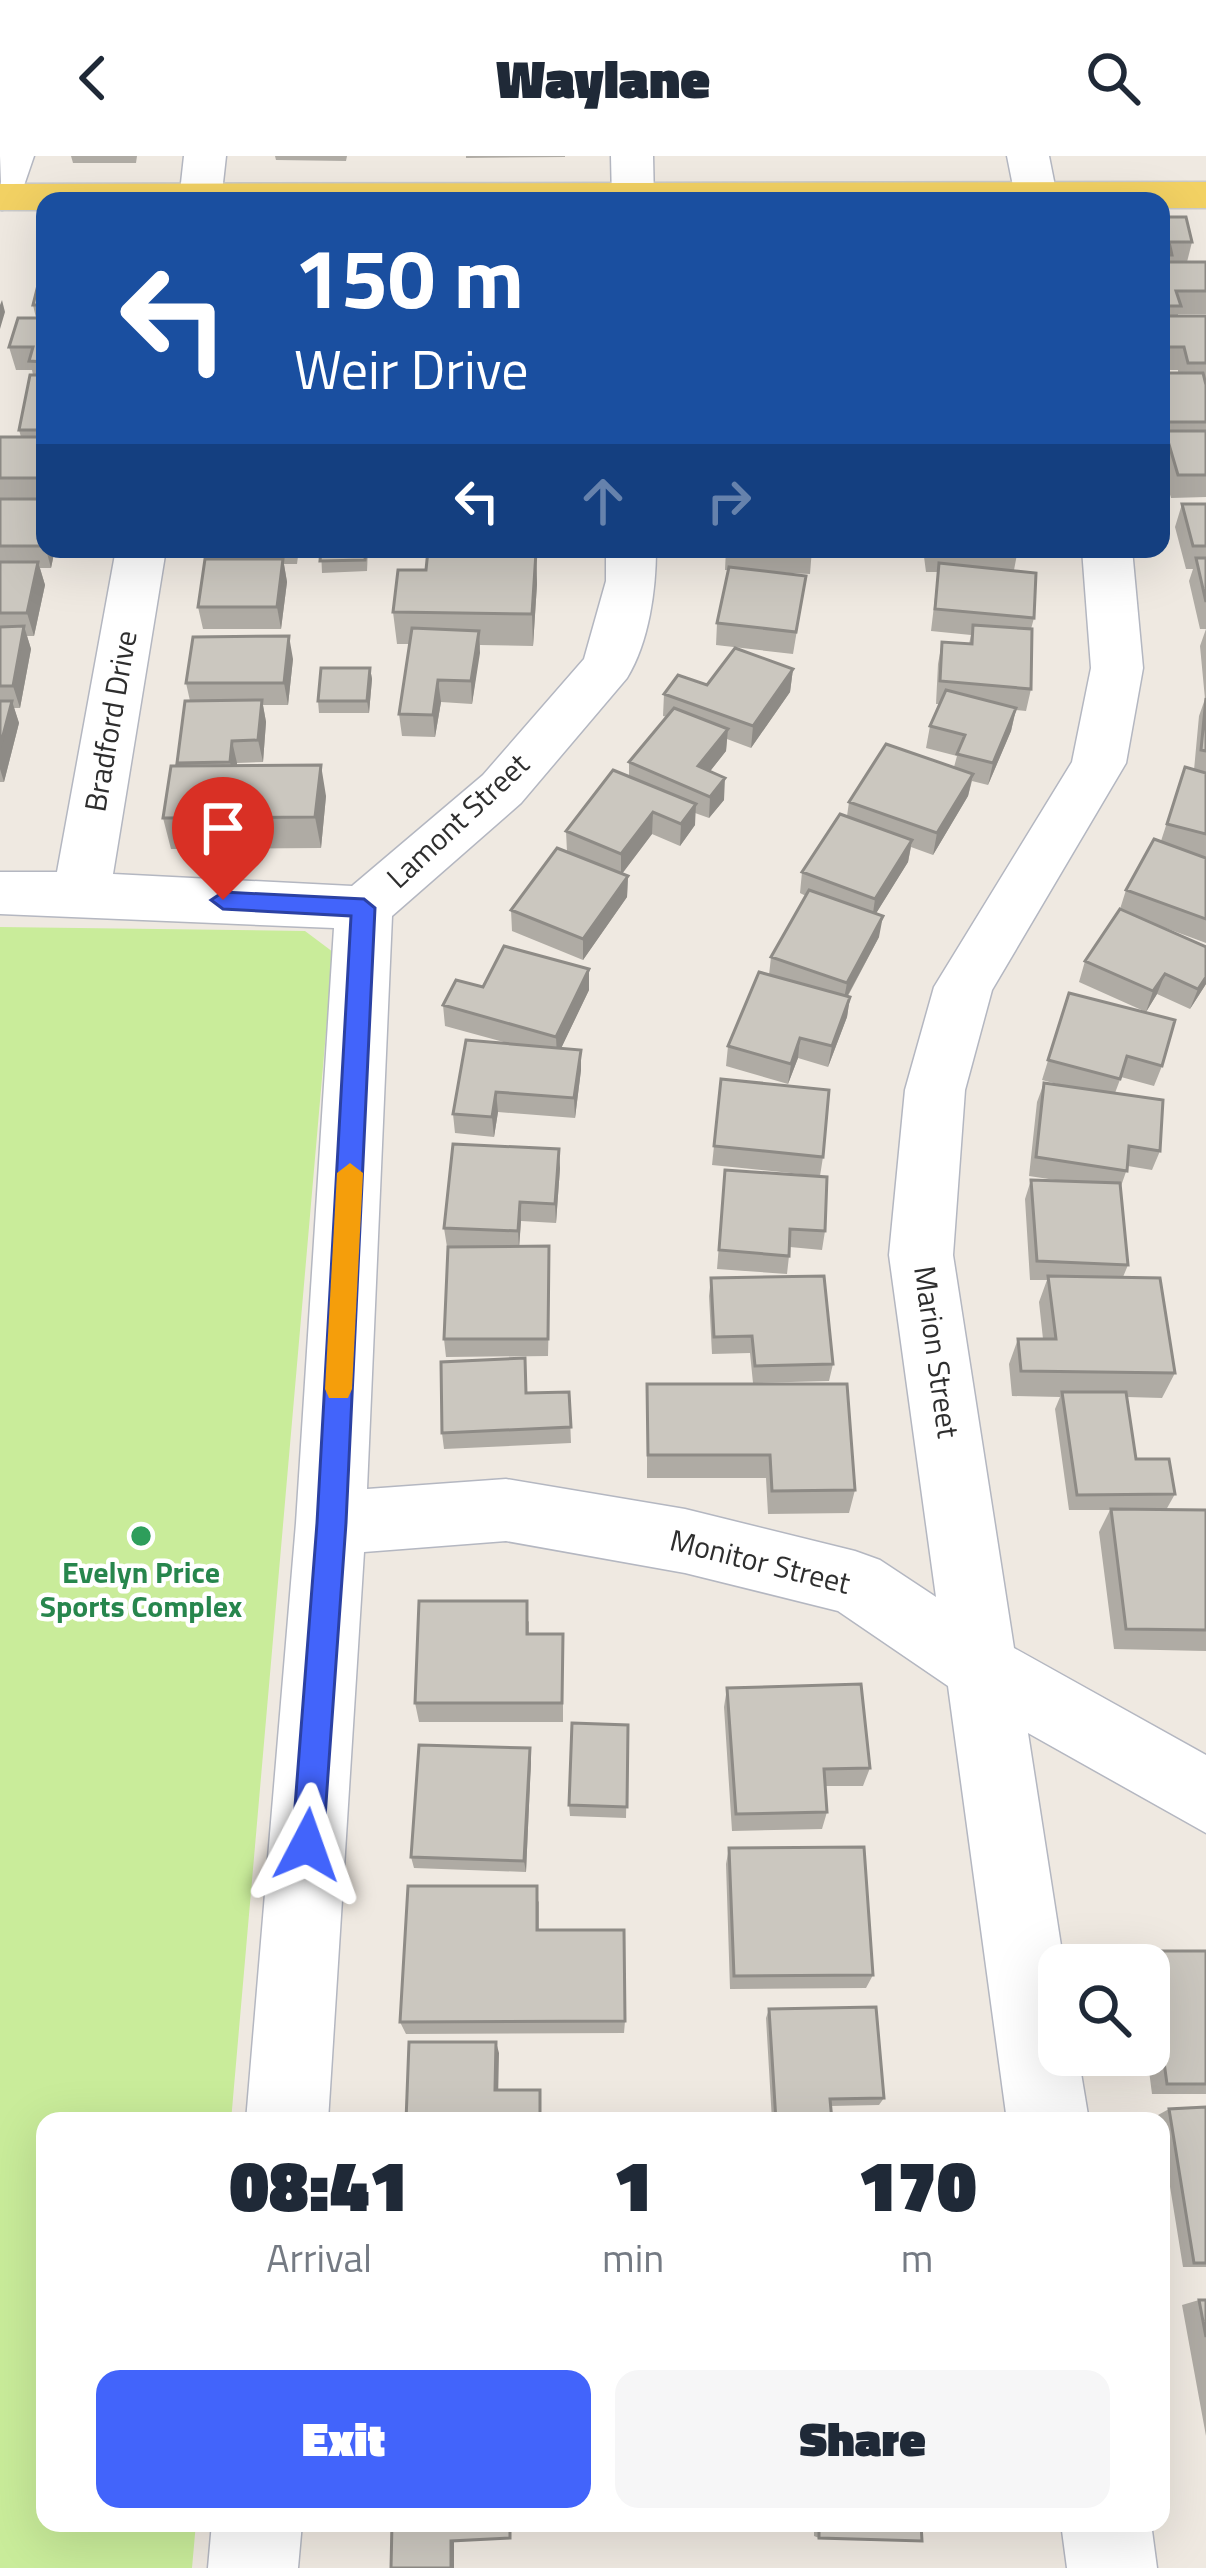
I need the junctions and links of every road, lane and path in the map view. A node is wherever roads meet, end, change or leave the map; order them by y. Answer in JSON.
{"nodes":[{"id":1,"x":5,"y":183,"type":"edge"},
{"id":2,"x":202,"y":184,"type":"edge"},
{"id":3,"x":1033,"y":184,"type":"edge"},
{"id":4,"x":633,"y":185,"type":"edge"},
{"id":5,"x":1159,"y":192,"type":"edge"},
{"id":6,"x":1170,"y":193,"type":"edge"},
{"id":7,"x":1206,"y":195,"type":"edge"},
{"id":8,"x":139,"y":558,"type":"edge"},
{"id":9,"x":631,"y":558,"type":"edge"},
{"id":10,"x":1108,"y":558,"type":"edge"},
{"id":11,"x":0,"y":893,"type":"edge"},
{"id":12,"x":82,"y":893,"type":"junction"},
{"id":13,"x":364,"y":908,"type":"junction"},
{"id":14,"x":332,"y":1523,"type":"junction"},
{"id":15,"x":984,"y":1669,"type":"junction"},
{"id":16,"x":1206,"y":1796,"type":"edge"},
{"id":17,"x":288,"y":2112,"type":"edge"},
{"id":18,"x":1047,"y":2112,"type":"edge"},
{"id":19,"x":255,"y":2532,"type":"edge"},
{"id":20,"x":1107,"y":2532,"type":"edge"},
{"id":21,"x":253,"y":2568,"type":"edge"},
{"id":22,"x":1112,"y":2568,"type":"edge"}],
"edges":[{"from":1,"to":2,"type":"main road"},
{"from":2,"to":4,"type":"main road"},
{"from":3,"to":4,"type":"main road"},
{"from":3,"to":5,"type":"main road"},
{"from":6,"to":7,"type":"main road"},
{"from":8,"to":12,"type":"street","name":"Bradford Drive"},
{"from":9,"to":13,"type":"street","name":"Lamont Street"},
{"from":10,"to":15,"type":"street","name":"Marion Street"},
{"from":11,"to":12,"type":"street"},
{"from":12,"to":13,"type":"street"},
{"from":13,"to":14,"type":"street","name":"Lamont Street"},
{"from":14,"to":15,"type":"street","name":"Monitor Street"},
{"from":14,"to":17,"type":"street","name":"Lamont Street"},
{"from":15,"to":16,"type":"street","name":"Monitor Street"},
{"from":15,"to":18,"type":"street","name":"Marion Street"},
{"from":19,"to":21,"type":"street"},
{"from":20,"to":22,"type":"street"}]}
